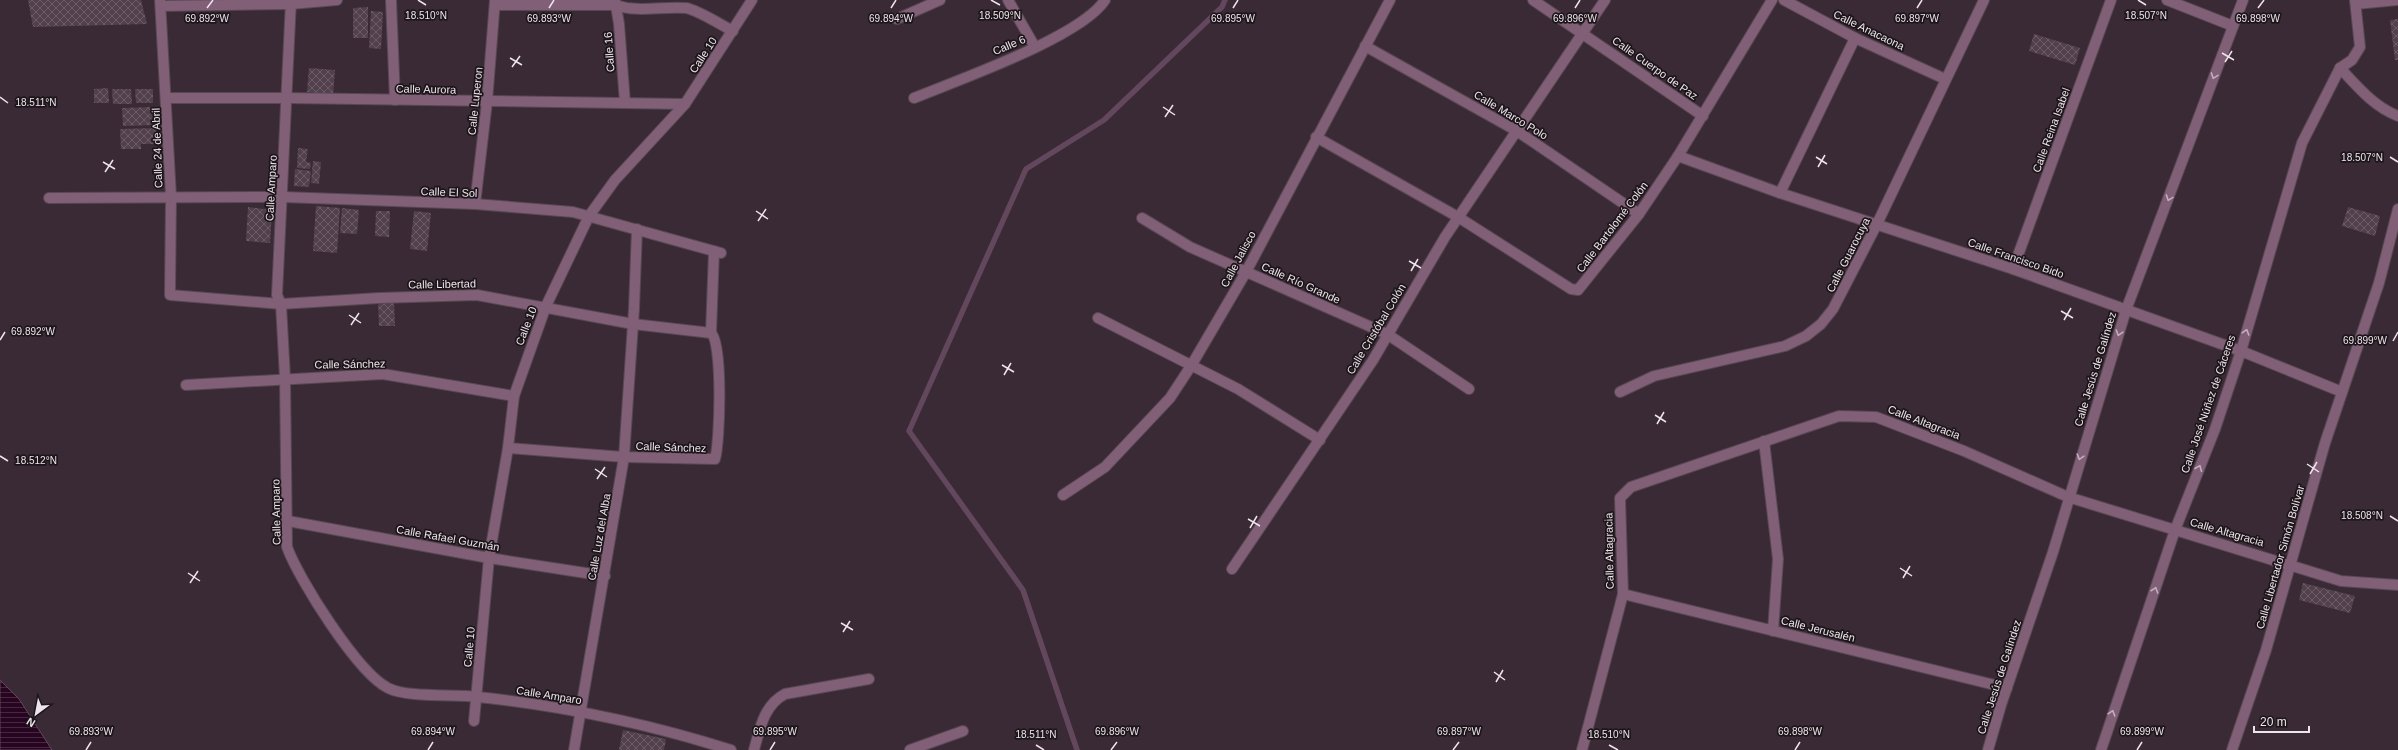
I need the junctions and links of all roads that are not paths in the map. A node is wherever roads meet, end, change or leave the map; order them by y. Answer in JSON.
{"nodes":[{"id":1,"x":337,"y":0,"type":"edge"},
{"id":2,"x":391,"y":0,"type":"edge"},
{"id":3,"x":752,"y":0,"type":"edge"},
{"id":4,"x":940,"y":0,"type":"edge"},
{"id":5,"x":1008,"y":0,"type":"edge"},
{"id":6,"x":1105,"y":0,"type":"edge"},
{"id":7,"x":1390,"y":0,"type":"edge"},
{"id":8,"x":1533,"y":0,"type":"edge"},
{"id":9,"x":1605,"y":0,"type":"edge"},
{"id":10,"x":1772,"y":0,"type":"edge"},
{"id":11,"x":1784,"y":0,"type":"edge"},
{"id":12,"x":1984,"y":0,"type":"edge"},
{"id":13,"x":2111,"y":0,"type":"edge"},
{"id":14,"x":2167,"y":0,"type":"edge"},
{"id":15,"x":2243,"y":0,"type":"edge"},
{"id":16,"x":2398,"y":0,"type":"edge"},
{"id":17,"x":291,"y":2,"type":"edge"},
{"id":18,"x":495,"y":2,"type":"edge"},
{"id":19,"x":615,"y":2,"type":"edge"},
{"id":20,"x":2356,"y":2,"type":"edge"},
{"id":21,"x":160,"y":3,"type":"edge"},
{"id":22,"x":896,"y":19,"type":"dead end"},
{"id":23,"x":2233,"y":26,"type":"junction"},
{"id":24,"x":733,"y":31,"type":"junction"},
{"id":25,"x":1583,"y":33,"type":"junction"},
{"id":26,"x":1855,"y":38,"type":"junction"},
{"id":27,"x":1365,"y":46,"type":"junction"},
{"id":28,"x":1035,"y":47,"type":"junction"},
{"id":29,"x":2340,"y":68,"type":"junction"},
{"id":30,"x":1945,"y":79,"type":"junction"},
{"id":31,"x":167,"y":98,"type":"junction"},
{"id":32,"x":287,"y":98,"type":"junction"},
{"id":33,"x":914,"y":98,"type":"dead end"},
{"id":34,"x":395,"y":100,"type":"junction"},
{"id":35,"x":487,"y":102,"type":"junction"},
{"id":36,"x":625,"y":103,"type":"junction"},
{"id":37,"x":685,"y":104,"type":"junction"},
{"id":38,"x":1703,"y":116,"type":"junction"},
{"id":39,"x":2398,"y":116,"type":"edge"},
{"id":40,"x":1517,"y":131,"type":"junction"},
{"id":41,"x":1316,"y":137,"type":"junction"},
{"id":42,"x":1678,"y":156,"type":"junction"},
{"id":43,"x":1780,"y":193,"type":"junction"},
{"id":44,"x":171,"y":196,"type":"junction"},
{"id":45,"x":282,"y":197,"type":"junction"},
{"id":46,"x":49,"y":198,"type":"dead end"},
{"id":47,"x":475,"y":204,"type":"junction"},
{"id":48,"x":2398,"y":209,"type":"edge"},
{"id":49,"x":1639,"y":214,"type":"junction"},
{"id":50,"x":589,"y":216,"type":"junction"},
{"id":51,"x":1458,"y":217,"type":"junction"},
{"id":52,"x":1142,"y":218,"type":"dead end"},
{"id":53,"x":1877,"y":224,"type":"junction"},
{"id":54,"x":637,"y":229,"type":"junction"},
{"id":55,"x":2013,"y":268,"type":"junction"},
{"id":56,"x":1246,"y":272,"type":"junction"},
{"id":57,"x":170,"y":296,"type":"joint"},
{"id":58,"x":281,"y":304,"type":"junction"},
{"id":59,"x":546,"y":306,"type":"junction"},
{"id":60,"x":2126,"y":310,"type":"junction"},
{"id":61,"x":1098,"y":318,"type":"dead end"},
{"id":62,"x":633,"y":324,"type":"junction"},
{"id":63,"x":711,"y":333,"type":"junction"},
{"id":64,"x":1388,"y":334,"type":"junction"},
{"id":65,"x":2241,"y":351,"type":"junction"},
{"id":66,"x":1191,"y":366,"type":"junction"},
{"id":67,"x":285,"y":378,"type":"junction"},
{"id":68,"x":186,"y":384,"type":"dead end"},
{"id":69,"x":1469,"y":388,"type":"dead end"},
{"id":70,"x":1620,"y":392,"type":"dead end"},
{"id":71,"x":2342,"y":392,"type":"junction"},
{"id":72,"x":514,"y":396,"type":"junction"},
{"id":73,"x":1320,"y":440,"type":"junction"},
{"id":74,"x":1764,"y":441,"type":"junction"},
{"id":75,"x":508,"y":448,"type":"junction"},
{"id":76,"x":624,"y":457,"type":"junction"},
{"id":77,"x":1063,"y":496,"type":"dead end"},
{"id":78,"x":2068,"y":497,"type":"junction"},
{"id":79,"x":288,"y":521,"type":"junction"},
{"id":80,"x":2174,"y":530,"type":"junction"},
{"id":81,"x":489,"y":558,"type":"junction"},
{"id":82,"x":2290,"y":564,"type":"junction"},
{"id":83,"x":1232,"y":570,"type":"dead end"},
{"id":84,"x":605,"y":576,"type":"junction"},
{"id":85,"x":2398,"y":584,"type":"edge"},
{"id":86,"x":1623,"y":594,"type":"junction"},
{"id":87,"x":1773,"y":630,"type":"junction"},
{"id":88,"x":869,"y":679,"type":"dead end"},
{"id":89,"x":2007,"y":688,"type":"junction"},
{"id":90,"x":477,"y":696,"type":"junction"},
{"id":91,"x":579,"y":712,"type":"junction"},
{"id":92,"x":474,"y":721,"type":"dead end"},
{"id":93,"x":963,"y":732,"type":"dead end"},
{"id":94,"x":574,"y":750,"type":"edge"},
{"id":95,"x":731,"y":750,"type":"edge"},
{"id":96,"x":754,"y":750,"type":"edge"},
{"id":97,"x":910,"y":750,"type":"edge"},
{"id":98,"x":1582,"y":750,"type":"edge"},
{"id":99,"x":1988,"y":750,"type":"edge"},
{"id":100,"x":2101,"y":750,"type":"edge"},
{"id":101,"x":2232,"y":750,"type":"edge"}],
"edges":[{"from":1,"to":17,"type":"street"},
{"from":2,"to":34,"type":"street"},
{"from":3,"to":24,"type":"street","name":"Calle 10"},
{"from":4,"to":22,"type":"street"},
{"from":5,"to":28,"type":"street"},
{"from":6,"to":28,"type":"street","name":"Calle 6"},
{"from":7,"to":27,"type":"street","name":"Calle Jalisco"},
{"from":8,"to":25,"type":"street","name":"Calle Cuerpo de Paz"},
{"from":9,"to":25,"type":"street","name":"Calle Cristóbal Colón"},
{"from":10,"to":38,"type":"street","name":"Calle Bartolomé Colón"},
{"from":11,"to":26,"type":"street","name":"Calle Anacaona"},
{"from":12,"to":30,"type":"street","name":"Calle Guarocuya"},
{"from":13,"to":55,"type":"street","name":"Calle Reina Isabel"},
{"from":14,"to":23,"type":"street"},
{"from":15,"to":23,"type":"street","name":"Calle Jesús de Galíndez"},
{"from":16,"to":20,"type":"street"},
{"from":17,"to":21,"type":"street"},
{"from":17,"to":32,"type":"street","name":"Calle Amparo"},
{"from":18,"to":19,"type":"street"},
{"from":18,"to":35,"type":"street","name":"Calle Luperon"},
{"from":19,"to":24,"type":"street"},
{"from":19,"to":36,"type":"street","name":"Calle 16"},
{"from":20,"to":29,"type":"street"},
{"from":21,"to":31,"type":"street","name":"Calle 24 de Abril"},
{"from":23,"to":60,"type":"street","name":"Calle Jesús de Galíndez","one_way":true},
{"from":24,"to":37,"type":"street","name":"Calle 10"},
{"from":25,"to":38,"type":"street","name":"Calle Cuerpo de Paz"},
{"from":25,"to":40,"type":"street","name":"Calle Cristóbal Colón"},
{"from":26,"to":30,"type":"street","name":"Calle Anacaona"},
{"from":26,"to":43,"type":"street"},
{"from":27,"to":40,"type":"street","name":"Calle Marco Polo"},
{"from":27,"to":41,"type":"street","name":"Calle Jalisco"},
{"from":28,"to":33,"type":"street","name":"Calle 6"},
{"from":29,"to":39,"type":"street"},
{"from":65,"to":29,"type":"street","name":"Calle José Núñez de Cáceres","one_way":true},
{"from":30,"to":53,"type":"street","name":"Calle Guarocuya"},
{"from":31,"to":32,"type":"street","name":"Calle Aurora"},
{"from":31,"to":44,"type":"street","name":"Calle 24 de Abril"},
{"from":32,"to":34,"type":"street","name":"Calle Aurora"},
{"from":32,"to":45,"type":"street","name":"Calle Amparo"},
{"from":34,"to":35,"type":"street","name":"Calle Aurora"},
{"from":35,"to":36,"type":"street","name":"Calle Aurora"},
{"from":35,"to":47,"type":"street","name":"Calle Luperon"},
{"from":36,"to":37,"type":"street","name":"Calle Aurora"},
{"from":37,"to":50,"type":"street","name":"Calle 10"},
{"from":38,"to":42,"type":"street","name":"Calle Bartolomé Colón"},
{"from":40,"to":49,"type":"street","name":"Calle Marco Polo"},
{"from":40,"to":51,"type":"street","name":"Calle Cristóbal Colón"},
{"from":41,"to":51,"type":"street","name":"Calle Bartolomé Colón"},
{"from":41,"to":56,"type":"street","name":"Calle Jalisco"},
{"from":42,"to":43,"type":"street","name":"Calle Francisco Bido"},
{"from":42,"to":49,"type":"street","name":"Calle Bartolomé Colón"},
{"from":43,"to":53,"type":"street","name":"Calle Francisco Bido"},
{"from":44,"to":45,"type":"street","name":"Calle El Sol"},
{"from":44,"to":46,"type":"street","name":"Calle El Sol"},
{"from":44,"to":57,"type":"street","name":"Calle 24 de Abril"},
{"from":45,"to":47,"type":"street","name":"Calle El Sol"},
{"from":45,"to":58,"type":"street","name":"Calle Amparo"},
{"from":47,"to":50,"type":"street","name":"Calle El Sol"},
{"from":48,"to":71,"type":"street","name":"Calle Libertador Simón Bolívar"},
{"from":49,"to":51,"type":"street","name":"Calle Bartolomé Colón"},
{"from":50,"to":54,"type":"street","name":"Calle El Sol"},
{"from":50,"to":59,"type":"street","name":"Calle 10"},
{"from":51,"to":64,"type":"street","name":"Calle Cristóbal Colón"},
{"from":52,"to":56,"type":"street","name":"Calle Río Grande"},
{"from":53,"to":55,"type":"street","name":"Calle Francisco Bido"},
{"from":53,"to":70,"type":"street","name":"Calle Guarocuya"},
{"from":54,"to":62,"type":"street","name":"Calle Luz del Alba"},
{"from":54,"to":63,"type":"street","name":"Calle El Sol"},
{"from":55,"to":60,"type":"street","name":"Calle Francisco Bido"},
{"from":56,"to":64,"type":"street","name":"Calle Río Grande"},
{"from":56,"to":66,"type":"street","name":"Calle Jalisco"},
{"from":57,"to":58,"type":"street","name":"Calle Libertad"},
{"from":58,"to":59,"type":"street","name":"Calle Libertad"},
{"from":58,"to":67,"type":"street","name":"Calle Amparo"},
{"from":59,"to":62,"type":"street","name":"Calle Libertad"},
{"from":59,"to":72,"type":"street","name":"Calle 10"},
{"from":60,"to":65,"type":"street","name":"Calle Francisco Bido"},
{"from":60,"to":78,"type":"street","name":"Calle Jesús de Galíndez","one_way":true},
{"from":61,"to":66,"type":"street"},
{"from":62,"to":63,"type":"street","name":"Calle Libertad"},
{"from":62,"to":76,"type":"street","name":"Calle Luz del Alba"},
{"from":63,"to":76,"type":"street","name":"Calle Sánchez"},
{"from":64,"to":69,"type":"street","name":"Calle Río Grande"},
{"from":64,"to":73,"type":"street","name":"Calle Cristóbal Colón"},
{"from":65,"to":71,"type":"street","name":"Calle Francisco Bido"},
{"from":80,"to":65,"type":"street","name":"Calle José Núñez de Cáceres","one_way":true},
{"from":66,"to":73,"type":"street"},
{"from":66,"to":77,"type":"street","name":"Calle Jalisco"},
{"from":67,"to":68,"type":"street","name":"Calle Sánchez"},
{"from":67,"to":72,"type":"street","name":"Calle Sánchez"},
{"from":67,"to":79,"type":"street","name":"Calle Amparo"},
{"from":71,"to":82,"type":"street","name":"Calle Libertador Simón Bolívar"},
{"from":72,"to":75,"type":"street","name":"Calle 10"},
{"from":73,"to":83,"type":"street","name":"Calle Cristóbal Colón"},
{"from":74,"to":78,"type":"street","name":"Calle Altagracia"},
{"from":74,"to":86,"type":"street","name":"Calle Altagracia"},
{"from":74,"to":87,"type":"street"},
{"from":75,"to":76,"type":"street","name":"Calle Sánchez"},
{"from":75,"to":81,"type":"street","name":"Calle 10"},
{"from":76,"to":84,"type":"street","name":"Calle Luz del Alba"},
{"from":78,"to":80,"type":"street","name":"Calle Altagracia"},
{"from":78,"to":89,"type":"street","name":"Calle Jesús de Galíndez"},
{"from":79,"to":81,"type":"street","name":"Calle Rafael Guzmán"},
{"from":79,"to":90,"type":"street","name":"Calle Amparo"},
{"from":80,"to":82,"type":"street","name":"Calle Altagracia"},
{"from":100,"to":80,"type":"street","name":"Calle José Núñez de Cáceres","one_way":true},
{"from":81,"to":84,"type":"street","name":"Calle Rafael Guzmán"},
{"from":81,"to":90,"type":"street","name":"Calle 10"},
{"from":82,"to":85,"type":"street","name":"Calle Altagracia"},
{"from":82,"to":101,"type":"street","name":"Calle Libertador Simón Bolívar"},
{"from":84,"to":91,"type":"street","name":"Calle Luz del Alba"},
{"from":86,"to":87,"type":"street","name":"Calle Jerusalén"},
{"from":86,"to":98,"type":"street","name":"Calle Altagracia"},
{"from":87,"to":89,"type":"street","name":"Calle Jerusalén"},
{"from":88,"to":96,"type":"street"},
{"from":89,"to":99,"type":"street","name":"Calle Jesús de Galíndez"},
{"from":90,"to":91,"type":"street","name":"Calle Amparo"},
{"from":90,"to":92,"type":"street","name":"Calle 10"},
{"from":91,"to":94,"type":"street","name":"Calle Luz del Alba"},
{"from":91,"to":95,"type":"street","name":"Calle Amparo"},
{"from":93,"to":97,"type":"street"}]}
